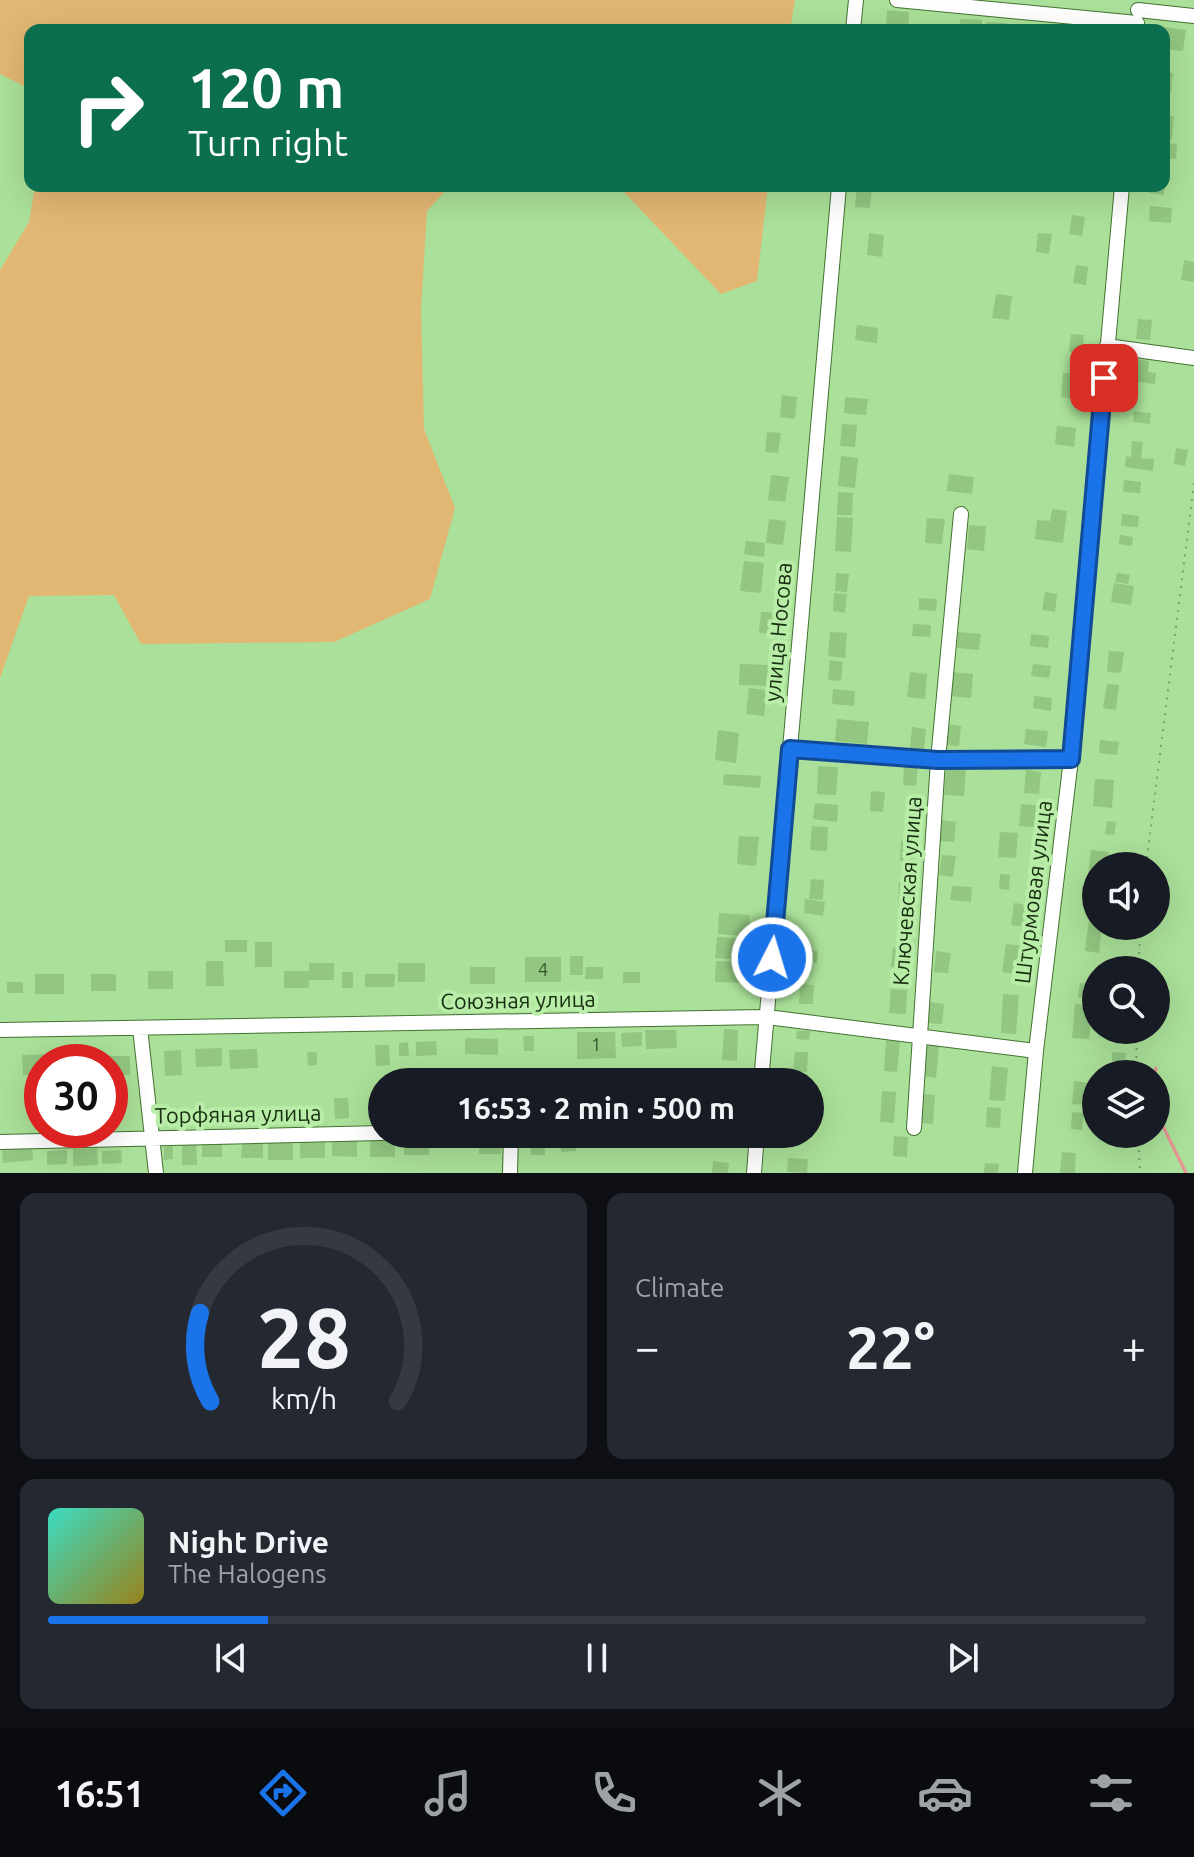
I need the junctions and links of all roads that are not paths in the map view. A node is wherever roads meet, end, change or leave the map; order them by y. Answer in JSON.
{"nodes":[{"id":1,"x":856,"y":0,"type":"edge"},
{"id":2,"x":897,"y":0,"type":"edge"},
{"id":3,"x":1138,"y":16,"type":"edge"},
{"id":4,"x":1194,"y":16,"type":"edge"},
{"id":5,"x":854,"y":24,"type":"edge"},
{"id":6,"x":838,"y":192,"type":"edge"},
{"id":7,"x":1121,"y":192,"type":"edge"},
{"id":8,"x":1107,"y":346,"type":"junction"},
{"id":9,"x":1194,"y":358,"type":"edge"},
{"id":10,"x":961,"y":514,"type":"dead end"},
{"id":11,"x":790,"y":749,"type":"junction"},
{"id":12,"x":1071,"y":759,"type":"junction"},
{"id":13,"x":938,"y":760,"type":"junction"},
{"id":14,"x":767,"y":1017,"type":"junction"},
{"id":15,"x":140,"y":1028,"type":"junction"},
{"id":16,"x":0,"y":1030,"type":"edge"},
{"id":17,"x":919,"y":1035,"type":"junction"},
{"id":18,"x":1036,"y":1051,"type":"junction"},
{"id":19,"x":762,"y":1068,"type":"edge"},
{"id":20,"x":914,"y":1128,"type":"dead end"},
{"id":21,"x":368,"y":1133,"type":"edge"},
{"id":22,"x":153,"y":1139,"type":"junction"},
{"id":23,"x":0,"y":1142,"type":"edge"},
{"id":24,"x":511,"y":1148,"type":"edge"},
{"id":25,"x":756,"y":1148,"type":"edge"},
{"id":26,"x":156,"y":1173,"type":"edge"},
{"id":27,"x":510,"y":1173,"type":"edge"},
{"id":28,"x":754,"y":1173,"type":"edge"},
{"id":29,"x":1025,"y":1173,"type":"edge"}],
"edges":[{"from":1,"to":5,"type":"street"},
{"from":2,"to":3,"type":"street"},
{"from":3,"to":4,"type":"street"},
{"from":6,"to":11,"type":"street","name":"улица Носова"},
{"from":7,"to":8,"type":"street","name":"Штурмовая улица"},
{"from":8,"to":9,"type":"street"},
{"from":8,"to":12,"type":"street","name":"Штурмовая улица"},
{"from":10,"to":13,"type":"street","name":"Ключевская улица"},
{"from":11,"to":13,"type":"street"},
{"from":11,"to":14,"type":"street","name":"улица Носова"},
{"from":12,"to":13,"type":"street"},
{"from":12,"to":18,"type":"street","name":"Штурмовая улица"},
{"from":13,"to":17,"type":"street","name":"Ключевская улица"},
{"from":14,"to":15,"type":"street","name":"Союзная улица"},
{"from":14,"to":17,"type":"street","name":"Союзная улица"},
{"from":14,"to":19,"type":"street","name":"улица Носова"},
{"from":15,"to":16,"type":"street","name":"Союзная улица"},
{"from":15,"to":22,"type":"street"},
{"from":17,"to":18,"type":"street","name":"Союзная улица"},
{"from":17,"to":20,"type":"street","name":"Ключевская улица"},
{"from":18,"to":29,"type":"street","name":"Штурмовая улица"},
{"from":21,"to":22,"type":"street","name":"Торфяная улица"},
{"from":22,"to":23,"type":"street","name":"Торфяная улица"},
{"from":22,"to":26,"type":"street"},
{"from":24,"to":27,"type":"street"},
{"from":25,"to":28,"type":"street"}]}
